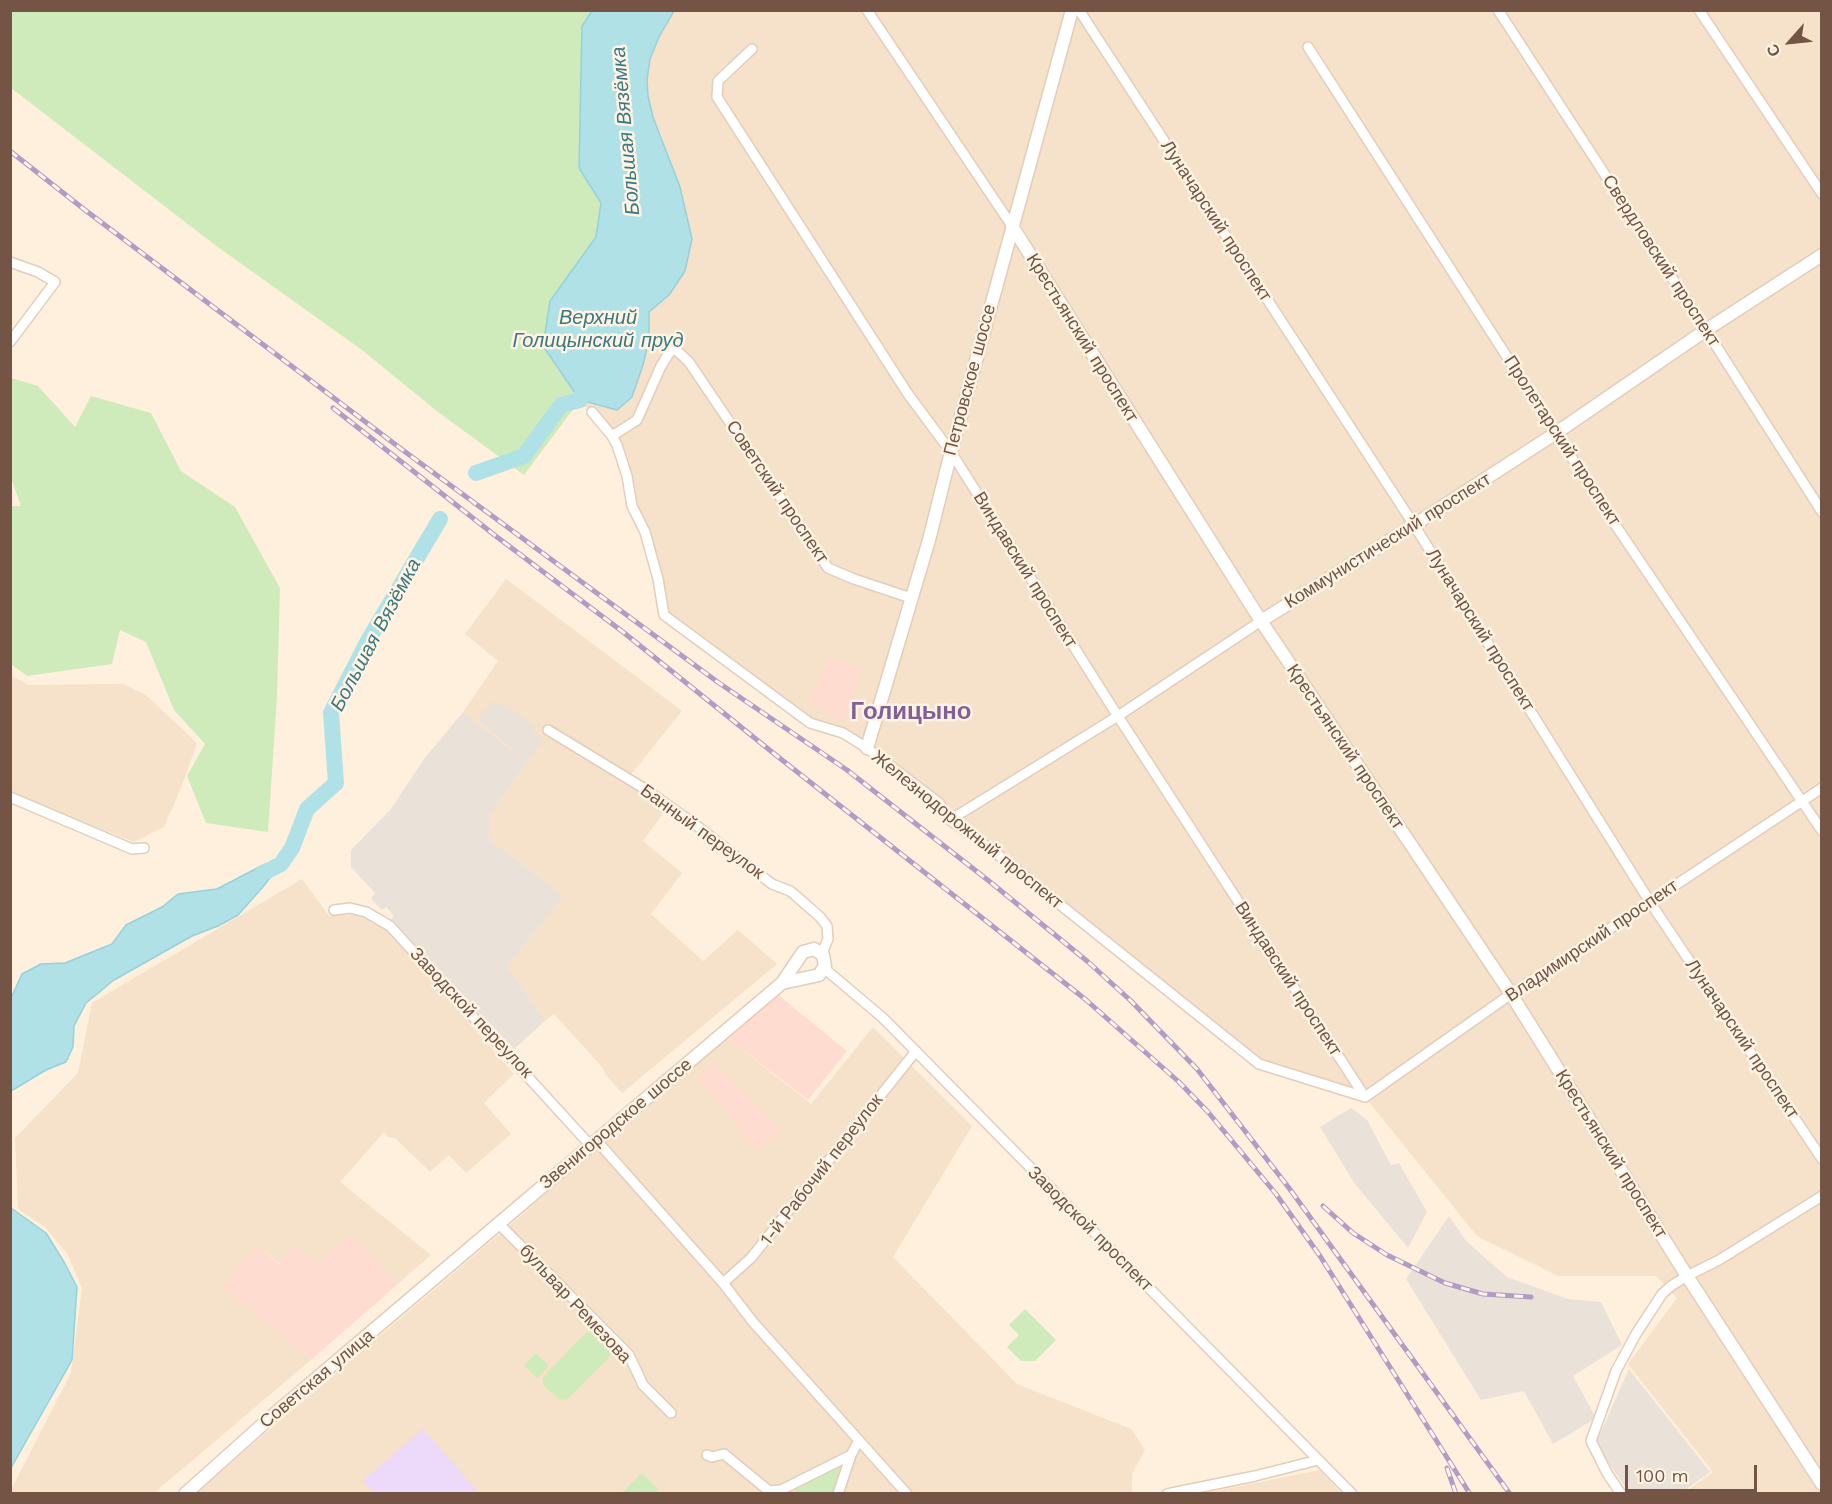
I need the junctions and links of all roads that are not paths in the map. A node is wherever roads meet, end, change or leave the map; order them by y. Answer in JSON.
{"nodes":[{"id":1,"x":867,"y":10,"type":"edge"},
{"id":2,"x":1072,"y":10,"type":"edge"},
{"id":3,"x":1079,"y":10,"type":"edge"},
{"id":4,"x":1498,"y":10,"type":"edge"},
{"id":5,"x":1699,"y":10,"type":"edge"},
{"id":6,"x":1308,"y":46,"type":"dead end"},
{"id":7,"x":752,"y":49,"type":"dead end"},
{"id":8,"x":1821,"y":194,"type":"edge"},
{"id":9,"x":1012,"y":226,"type":"junction"},
{"id":10,"x":1821,"y":255,"type":"edge"},
{"id":11,"x":10,"y":262,"type":"edge"},
{"id":12,"x":1706,"y":330,"type":"junction"},
{"id":13,"x":10,"y":342,"type":"edge"},
{"id":14,"x":592,"y":412,"type":"dead end"},
{"id":15,"x":1556,"y":433,"type":"junction"},
{"id":16,"x":612,"y":436,"type":"junction"},
{"id":17,"x":951,"y":452,"type":"junction"},
{"id":18,"x":1821,"y":512,"type":"edge"},
{"id":19,"x":1414,"y":525,"type":"junction"},
{"id":20,"x":911,"y":598,"type":"junction"},
{"id":21,"x":1261,"y":621,"type":"junction"},
{"id":22,"x":1118,"y":716,"type":"junction"},
{"id":23,"x":548,"y":730,"type":"dead end"},
{"id":24,"x":867,"y":748,"type":"junction"},
{"id":25,"x":1821,"y":788,"type":"edge"},
{"id":26,"x":10,"y":797,"type":"edge"},
{"id":27,"x":1802,"y":801,"type":"junction"},
{"id":28,"x":950,"y":820,"type":"junction"},
{"id":29,"x":1821,"y":831,"type":"edge"},
{"id":30,"x":144,"y":848,"type":"dead end"},
{"id":31,"x":1650,"y":902,"type":"junction"},
{"id":32,"x":334,"y":910,"type":"dead end"},
{"id":33,"x":822,"y":953,"type":"junction"},
{"id":34,"x":798,"y":959,"type":"junction"},
{"id":35,"x":825,"y":969,"type":"junction"},
{"id":36,"x":808,"y":977,"type":"junction"},
{"id":37,"x":782,"y":983,"type":"junction"},
{"id":38,"x":1511,"y":994,"type":"junction"},
{"id":39,"x":916,"y":1051,"type":"junction"},
{"id":40,"x":1365,"y":1097,"type":"junction"},
{"id":41,"x":594,"y":1143,"type":"junction"},
{"id":42,"x":1821,"y":1159,"type":"edge"},
{"id":43,"x":1821,"y":1196,"type":"edge"},
{"id":44,"x":499,"y":1224,"type":"junction"},
{"id":45,"x":451,"y":1266,"type":"joint"},
{"id":46,"x":1687,"y":1276,"type":"junction"},
{"id":47,"x":723,"y":1283,"type":"junction"},
{"id":48,"x":671,"y":1413,"type":"dead end"},
{"id":49,"x":859,"y":1440,"type":"junction"},
{"id":50,"x":707,"y":1455,"type":"dead end"},
{"id":51,"x":850,"y":1455,"type":"junction"},
{"id":52,"x":1318,"y":1460,"type":"junction"},
{"id":53,"x":1821,"y":1484,"type":"edge"},
{"id":54,"x":185,"y":1494,"type":"edge"},
{"id":55,"x":838,"y":1494,"type":"edge"},
{"id":56,"x":908,"y":1494,"type":"edge"},
{"id":57,"x":1167,"y":1494,"type":"edge"},
{"id":58,"x":1352,"y":1494,"type":"edge"},
{"id":59,"x":1621,"y":1494,"type":"edge"}],
"edges":[{"from":1,"to":9,"type":"street","name":"Крестьянский проспект"},
{"from":2,"to":9,"type":"street","name":"Петровское шоссе"},
{"from":3,"to":19,"type":"street","name":"Луначарский проспект"},
{"from":4,"to":12,"type":"street","name":"Свердловский проспект"},
{"from":5,"to":8,"type":"street"},
{"from":6,"to":15,"type":"street","name":"Пролетарский проспект"},
{"from":7,"to":17,"type":"street","name":"Виндавский проспект"},
{"from":9,"to":17,"type":"street","name":"Петровское шоссе"},
{"from":9,"to":21,"type":"street","name":"Крестьянский проспект"},
{"from":10,"to":12,"type":"street","name":"Коммунистический проспект"},
{"from":11,"to":13,"type":"street"},
{"from":12,"to":15,"type":"street","name":"Коммунистический проспект"},
{"from":12,"to":18,"type":"street","name":"Свердловский проспект"},
{"from":14,"to":16,"type":"street","name":"Железнодорожный проспект"},
{"from":15,"to":19,"type":"street","name":"Коммунистический проспект"},
{"from":15,"to":27,"type":"street","name":"Пролетарский проспект"},
{"from":16,"to":20,"type":"street","name":"Советский проспект"},
{"from":16,"to":24,"type":"street","name":"Железнодорожный проспект"},
{"from":17,"to":20,"type":"street","name":"Петровское шоссе"},
{"from":17,"to":22,"type":"street","name":"Виндавский проспект"},
{"from":19,"to":21,"type":"street","name":"Коммунистический проспект"},
{"from":19,"to":31,"type":"street","name":"Луначарский проспект"},
{"from":20,"to":24,"type":"street","name":"Петровское шоссе"},
{"from":21,"to":22,"type":"street","name":"Коммунистический проспект"},
{"from":21,"to":38,"type":"street","name":"Крестьянский проспект"},
{"from":22,"to":28,"type":"street","name":"Коммунистический проспект"},
{"from":22,"to":40,"type":"street","name":"Виндавский проспект"},
{"from":23,"to":33,"type":"street","name":"Банный переулок"},
{"from":24,"to":28,"type":"street","name":"Железнодорожный проспект"},
{"from":25,"to":27,"type":"street","name":"Владимирский проспект"},
{"from":26,"to":30,"type":"street"},
{"from":27,"to":29,"type":"street","name":"Пролетарский проспект"},
{"from":27,"to":31,"type":"street","name":"Владимирский проспект"},
{"from":28,"to":40,"type":"street","name":"Железнодорожный проспект"},
{"from":31,"to":38,"type":"street","name":"Владимирский проспект"},
{"from":31,"to":42,"type":"street","name":"Луначарский проспект"},
{"from":32,"to":41,"type":"street","name":"Заводской переулок"},
{"from":33,"to":34,"type":"street"},
{"from":33,"to":35,"type":"street"},
{"from":34,"to":36,"type":"street"},
{"from":34,"to":37,"type":"street"},
{"from":35,"to":36,"type":"street"},
{"from":35,"to":39,"type":"street","name":"Заводской проспект"},
{"from":36,"to":37,"type":"street"},
{"from":37,"to":41,"type":"street","name":"Звенигородское шоссе"},
{"from":38,"to":40,"type":"street","name":"Владимирский проспект"},
{"from":38,"to":46,"type":"street","name":"Крестьянский проспект"},
{"from":39,"to":47,"type":"street","name":"1-й Рабочий переулок"},
{"from":39,"to":52,"type":"street","name":"Заводской проспект"},
{"from":41,"to":44,"type":"street","name":"Звенигородское шоссе"},
{"from":41,"to":47,"type":"street"},
{"from":43,"to":46,"type":"street"},
{"from":44,"to":45,"type":"street","name":"Звенигородское шоссе"},
{"from":44,"to":48,"type":"street","name":"бульвар Ремезова"},
{"from":45,"to":54,"type":"street","name":"Советская улица"},
{"from":46,"to":53,"type":"street","name":"Крестьянский проспект"},
{"from":46,"to":59,"type":"street"},
{"from":47,"to":49,"type":"street"},
{"from":49,"to":51,"type":"street"},
{"from":49,"to":56,"type":"street"},
{"from":50,"to":51,"type":"street"},
{"from":51,"to":55,"type":"street"},
{"from":52,"to":57,"type":"street"},
{"from":52,"to":58,"type":"street","name":"Заводской проспект"}]}
